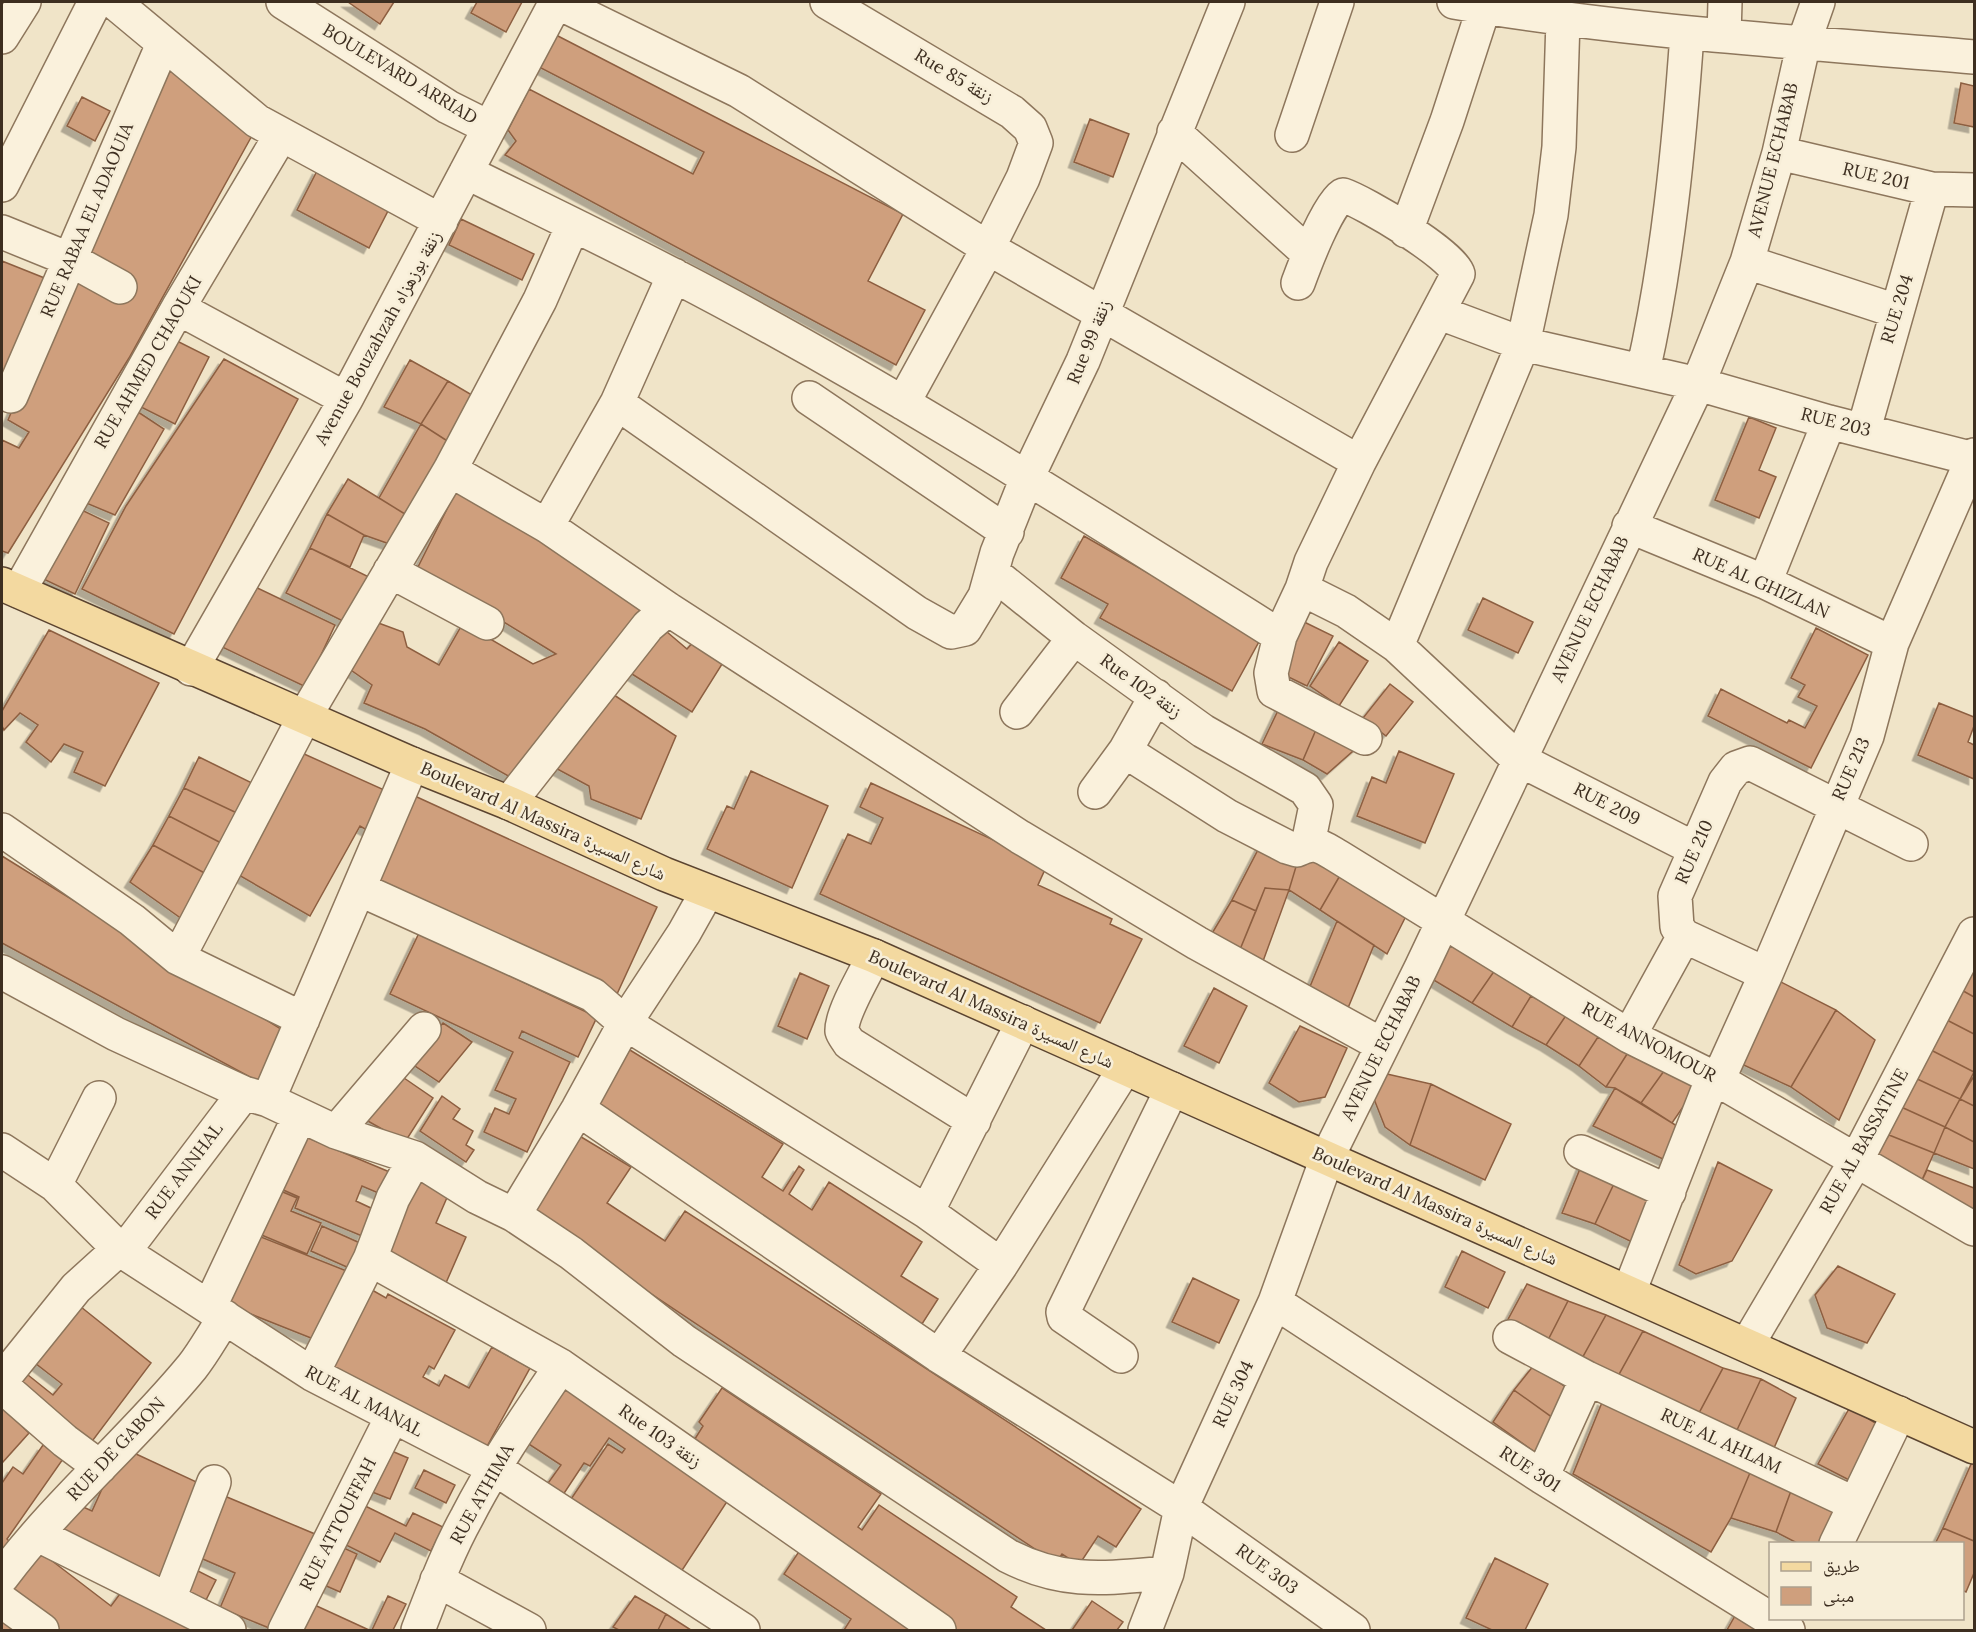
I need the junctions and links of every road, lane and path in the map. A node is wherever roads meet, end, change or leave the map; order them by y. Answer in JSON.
{"nodes":[{"id":1,"x":24,"y":2,"type":"edge"},
{"id":2,"x":95,"y":2,"type":"edge"},
{"id":3,"x":114,"y":2,"type":"edge"},
{"id":4,"x":556,"y":2,"type":"edge"},
{"id":5,"x":827,"y":2,"type":"edge"},
{"id":6,"x":1228,"y":2,"type":"edge"},
{"id":7,"x":1337,"y":2,"type":"edge"},
{"id":8,"x":1725,"y":2,"type":"edge"},
{"id":9,"x":1818,"y":2,"type":"edge"},
{"id":10,"x":287,"y":3,"type":"edge"},
{"id":11,"x":1467,"y":3,"type":"edge"},
{"id":12,"x":1563,"y":20,"type":"junction"},
{"id":13,"x":1687,"y":34,"type":"junction"},
{"id":14,"x":1724,"y":35,"type":"junction"},
{"id":15,"x":2,"y":37,"type":"edge"},
{"id":16,"x":1804,"y":42,"type":"junction"},
{"id":17,"x":163,"y":44,"type":"junction"},
{"id":18,"x":1974,"y":57,"type":"edge"},
{"id":19,"x":488,"y":127,"type":"junction"},
{"id":20,"x":1174,"y":132,"type":"junction"},
{"id":21,"x":281,"y":135,"type":"junction"},
{"id":22,"x":1292,"y":135,"type":"dead end"},
{"id":23,"x":1779,"y":153,"type":"junction"},
{"id":24,"x":466,"y":172,"type":"junction"},
{"id":25,"x":2,"y":185,"type":"edge"},
{"id":26,"x":1932,"y":189,"type":"junction"},
{"id":27,"x":1974,"y":190,"type":"edge"},
{"id":28,"x":441,"y":221,"type":"junction"},
{"id":29,"x":573,"y":225,"type":"junction"},
{"id":30,"x":1406,"y":231,"type":"junction"},
{"id":31,"x":2,"y":232,"type":"edge"},
{"id":32,"x":988,"y":248,"type":"junction"},
{"id":33,"x":71,"y":260,"type":"junction"},
{"id":34,"x":1747,"y":262,"type":"junction"},
{"id":35,"x":674,"y":275,"type":"junction"},
{"id":36,"x":120,"y":287,"type":"dead end"},
{"id":37,"x":178,"y":308,"type":"junction"},
{"id":38,"x":1896,"y":311,"type":"junction"},
{"id":39,"x":1100,"y":313,"type":"junction"},
{"id":40,"x":1440,"y":313,"type":"junction"},
{"id":41,"x":1523,"y":344,"type":"junction"},
{"id":42,"x":1643,"y":371,"type":"junction"},
{"id":43,"x":1698,"y":384,"type":"junction"},
{"id":44,"x":11,"y":396,"type":"dead end"},
{"id":45,"x":809,"y":398,"type":"dead end"},
{"id":46,"x":346,"y":399,"type":"junction"},
{"id":47,"x":617,"y":403,"type":"junction"},
{"id":48,"x":903,"y":404,"type":"junction"},
{"id":49,"x":1829,"y":422,"type":"junction"},
{"id":50,"x":1864,"y":429,"type":"junction"},
{"id":51,"x":1974,"y":458,"type":"edge"},
{"id":52,"x":1359,"y":462,"type":"junction"},
{"id":53,"x":450,"y":470,"type":"junction"},
{"id":54,"x":1027,"y":478,"type":"junction"},
{"id":55,"x":547,"y":526,"type":"junction"},
{"id":56,"x":1629,"y":526,"type":"junction"},
{"id":57,"x":1007,"y":532,"type":"junction"},
{"id":58,"x":390,"y":570,"type":"junction"},
{"id":59,"x":993,"y":573,"type":"junction"},
{"id":60,"x":1765,"y":582,"type":"junction"},
{"id":61,"x":10,"y":588,"type":"edge"},
{"id":62,"x":1302,"y":590,"type":"junction"},
{"id":63,"x":668,"y":609,"type":"junction"},
{"id":64,"x":487,"y":623,"type":"dead end"},
{"id":65,"x":1280,"y":636,"type":"junction"},
{"id":66,"x":1074,"y":638,"type":"junction"},
{"id":67,"x":1892,"y":643,"type":"junction"},
{"id":68,"x":1397,"y":646,"type":"junction"},
{"id":69,"x":191,"y":669,"type":"junction"},
{"id":70,"x":1156,"y":696,"type":"junction"},
{"id":71,"x":1017,"y":712,"type":"dead end"},
{"id":72,"x":305,"y":716,"type":"junction"},
{"id":73,"x":1365,"y":738,"type":"dead end"},
{"id":74,"x":1125,"y":751,"type":"junction"},
{"id":75,"x":1518,"y":759,"type":"junction"},
{"id":76,"x":412,"y":764,"type":"junction"},
{"id":77,"x":1095,"y":792,"type":"dead end"},
{"id":78,"x":509,"y":803,"type":"junction"},
{"id":79,"x":1836,"y":805,"type":"junction"},
{"id":80,"x":2,"y":830,"type":"edge"},
{"id":81,"x":1308,"y":843,"type":"junction"},
{"id":82,"x":1911,"y":844,"type":"dead end"},
{"id":83,"x":1695,"y":849,"type":"junction"},
{"id":84,"x":359,"y":889,"type":"junction"},
{"id":85,"x":707,"y":892,"type":"junction"},
{"id":86,"x":1442,"y":922,"type":"junction"},
{"id":87,"x":1974,"y":934,"type":"edge"},
{"id":88,"x":1684,"y":936,"type":"junction"},
{"id":89,"x":874,"y":956,"type":"junction"},
{"id":90,"x":178,"y":957,"type":"junction"},
{"id":91,"x":2,"y":972,"type":"edge"},
{"id":92,"x":1766,"y":974,"type":"junction"},
{"id":93,"x":303,"y":1019,"type":"junction"},
{"id":94,"x":1023,"y":1022,"type":"junction"},
{"id":95,"x":625,"y":1023,"type":"junction"},
{"id":96,"x":424,"y":1029,"type":"dead end"},
{"id":97,"x":1629,"y":1036,"type":"junction"},
{"id":98,"x":1382,"y":1045,"type":"junction"},
{"id":99,"x":1125,"y":1068,"type":"junction"},
{"id":100,"x":1715,"y":1078,"type":"junction"},
{"id":101,"x":1172,"y":1089,"type":"junction"},
{"id":102,"x":256,"y":1096,"type":"junction"},
{"id":103,"x":99,"y":1098,"type":"dead end"},
{"id":104,"x":578,"y":1109,"type":"junction"},
{"id":105,"x":300,"y":1115,"type":"junction"},
{"id":106,"x":974,"y":1121,"type":"junction"},
{"id":107,"x":336,"y":1132,"type":"junction"},
{"id":108,"x":2,"y":1150,"type":"edge"},
{"id":109,"x":1581,"y":1152,"type":"dead end"},
{"id":110,"x":415,"y":1158,"type":"junction"},
{"id":111,"x":1327,"y":1158,"type":"junction"},
{"id":112,"x":1857,"y":1159,"type":"junction"},
{"id":113,"x":55,"y":1185,"type":"junction"},
{"id":114,"x":1670,"y":1192,"type":"junction"},
{"id":115,"x":927,"y":1212,"type":"junction"},
{"id":116,"x":514,"y":1215,"type":"junction"},
{"id":117,"x":1974,"y":1229,"type":"edge"},
{"id":118,"x":122,"y":1250,"type":"junction"},
{"id":119,"x":370,"y":1259,"type":"junction"},
{"id":120,"x":1001,"y":1264,"type":"junction"},
{"id":121,"x":1629,"y":1292,"type":"junction"},
{"id":122,"x":1275,"y":1302,"type":"junction"},
{"id":123,"x":217,"y":1312,"type":"junction"},
{"id":124,"x":1510,"y":1337,"type":"dead end"},
{"id":125,"x":1747,"y":1345,"type":"junction"},
{"id":126,"x":939,"y":1356,"type":"junction"},
{"id":127,"x":1121,"y":1356,"type":"dead end"},
{"id":128,"x":561,"y":1366,"type":"junction"},
{"id":129,"x":312,"y":1374,"type":"junction"},
{"id":130,"x":1587,"y":1378,"type":"junction"},
{"id":131,"x":2,"y":1380,"type":"edge"},
{"id":132,"x":2,"y":1386,"type":"edge"},
{"id":133,"x":1899,"y":1413,"type":"junction"},
{"id":134,"x":392,"y":1417,"type":"junction"},
{"id":135,"x":1974,"y":1447,"type":"edge"},
{"id":136,"x":100,"y":1467,"type":"junction"},
{"id":137,"x":494,"y":1468,"type":"junction"},
{"id":138,"x":1542,"y":1477,"type":"junction"},
{"id":139,"x":214,"y":1482,"type":"dead end"},
{"id":140,"x":1855,"y":1504,"type":"junction"},
{"id":141,"x":1181,"y":1508,"type":"junction"},
{"id":142,"x":38,"y":1535,"type":"junction"},
{"id":143,"x":1837,"y":1542,"type":"edge"},
{"id":144,"x":1167,"y":1573,"type":"junction"},
{"id":145,"x":2,"y":1577,"type":"edge"},
{"id":146,"x":437,"y":1580,"type":"junction"},
{"id":147,"x":169,"y":1599,"type":"junction"},
{"id":148,"x":2,"y":1601,"type":"edge"},
{"id":149,"x":1769,"y":1618,"type":"edge"},
{"id":150,"x":1772,"y":1620,"type":"edge"},
{"id":151,"x":1158,"y":1624,"type":"edge"},
{"id":152,"x":42,"y":1630,"type":"edge"},
{"id":153,"x":229,"y":1630,"type":"edge"},
{"id":154,"x":285,"y":1630,"type":"edge"},
{"id":155,"x":418,"y":1630,"type":"edge"},
{"id":156,"x":529,"y":1630,"type":"edge"},
{"id":157,"x":743,"y":1630,"type":"edge"},
{"id":158,"x":939,"y":1630,"type":"edge"},
{"id":159,"x":1353,"y":1630,"type":"edge"},
{"id":160,"x":1788,"y":1630,"type":"edge"}],
"edges":[{"from":1,"to":15,"type":"street"},
{"from":2,"to":25,"type":"street"},
{"from":3,"to":17,"type":"street"},
{"from":4,"to":19,"type":"street","name":"Avenue Bouzahzah زنقة بوزهزاه"},
{"from":4,"to":32,"type":"street"},
{"from":5,"to":32,"type":"street","name":"Rue 85 زنقة"},
{"from":6,"to":20,"type":"street","name":"Rue 99 زنقة"},
{"from":7,"to":22,"type":"street"},
{"from":8,"to":14,"type":"street"},
{"from":9,"to":16,"type":"street","name":"AVENUE ECHABAB"},
{"from":10,"to":19,"type":"street","name":"BOULEVARD ARRIAD"},
{"from":11,"to":12,"type":"street"},
{"from":11,"to":30,"type":"street"},
{"from":12,"to":13,"type":"street"},
{"from":12,"to":41,"type":"street"},
{"from":13,"to":14,"type":"street"},
{"from":13,"to":42,"type":"street"},
{"from":14,"to":16,"type":"street"},
{"from":16,"to":18,"type":"street"},
{"from":16,"to":23,"type":"street","name":"AVENUE ECHABAB"},
{"from":17,"to":21,"type":"street"},
{"from":17,"to":33,"type":"street","name":"RUE RABAA EL ADAOUIA"},
{"from":19,"to":24,"type":"street","name":"Avenue Bouzahzah زنقة بوزهزاه"},
{"from":20,"to":30,"type":"street"},
{"from":20,"to":39,"type":"street","name":"Rue 99 زنقة"},
{"from":21,"to":28,"type":"street"},
{"from":21,"to":37,"type":"street","name":"RUE AHMED CHAOUKI"},
{"from":23,"to":26,"type":"street","name":"RUE 201"},
{"from":23,"to":34,"type":"street","name":"AVENUE ECHABAB"},
{"from":24,"to":28,"type":"street","name":"Avenue Bouzahzah زنقة بوزهزاه"},
{"from":24,"to":29,"type":"street"},
{"from":26,"to":27,"type":"street","name":"RUE 201"},
{"from":26,"to":38,"type":"street","name":"RUE 204"},
{"from":28,"to":46,"type":"street","name":"Avenue Bouzahzah زنقة بوزهزاه"},
{"from":29,"to":35,"type":"street"},
{"from":29,"to":53,"type":"street"},
{"from":30,"to":40,"type":"street"},
{"from":31,"to":33,"type":"street"},
{"from":32,"to":39,"type":"street"},
{"from":32,"to":48,"type":"street","name":"Rue 85 زنقة"},
{"from":33,"to":36,"type":"street"},
{"from":33,"to":44,"type":"street","name":"RUE RABAA EL ADAOUIA"},
{"from":34,"to":38,"type":"street"},
{"from":34,"to":43,"type":"street","name":"AVENUE ECHABAB"},
{"from":35,"to":47,"type":"street"},
{"from":35,"to":48,"type":"street"},
{"from":37,"to":46,"type":"street"},
{"from":37,"to":61,"type":"street","name":"RUE AHMED CHAOUKI"},
{"from":38,"to":50,"type":"street","name":"RUE 204"},
{"from":39,"to":52,"type":"street"},
{"from":39,"to":54,"type":"street","name":"Rue 99 زنقة"},
{"from":40,"to":41,"type":"street","name":"RUE 203"},
{"from":40,"to":52,"type":"street"},
{"from":41,"to":42,"type":"street","name":"RUE 203"},
{"from":41,"to":68,"type":"street"},
{"from":42,"to":43,"type":"street","name":"RUE 203"},
{"from":43,"to":49,"type":"street","name":"RUE 203"},
{"from":43,"to":56,"type":"street","name":"AVENUE ECHABAB"},
{"from":45,"to":57,"type":"street"},
{"from":46,"to":69,"type":"street","name":"Avenue Bouzahzah زنقة بوزهزاه"},
{"from":47,"to":55,"type":"street"},
{"from":47,"to":59,"type":"street","name":"Rue 99 زنقة"},
{"from":48,"to":54,"type":"street"},
{"from":49,"to":50,"type":"street","name":"RUE 203"},
{"from":49,"to":60,"type":"street"},
{"from":50,"to":51,"type":"street","name":"RUE 203"},
{"from":51,"to":67,"type":"street","name":"RUE 213"},
{"from":52,"to":62,"type":"street"},
{"from":53,"to":55,"type":"street"},
{"from":53,"to":58,"type":"street"},
{"from":54,"to":57,"type":"street","name":"Rue 99 زنقة"},
{"from":54,"to":65,"type":"street"},
{"from":55,"to":63,"type":"street"},
{"from":56,"to":60,"type":"street","name":"RUE AL GHIZLAN"},
{"from":56,"to":75,"type":"street","name":"AVENUE ECHABAB"},
{"from":57,"to":59,"type":"street","name":"Rue 99 زنقة"},
{"from":58,"to":64,"type":"street"},
{"from":58,"to":72,"type":"street"},
{"from":59,"to":66,"type":"street","name":"Rue 102 زنقة"},
{"from":60,"to":67,"type":"street","name":"RUE AL GHIZLAN"},
{"from":61,"to":69,"type":"main road","name":"Boulevard Al Massira شارع المسيرة"},
{"from":62,"to":65,"type":"street"},
{"from":62,"to":68,"type":"street","name":"RUE 209"},
{"from":63,"to":78,"type":"street"},
{"from":63,"to":98,"type":"street"},
{"from":65,"to":73,"type":"street"},
{"from":66,"to":70,"type":"street","name":"Rue 102 زنقة"},
{"from":66,"to":71,"type":"street"},
{"from":67,"to":79,"type":"street","name":"RUE 213"},
{"from":68,"to":75,"type":"street","name":"RUE 209"},
{"from":69,"to":72,"type":"main road","name":"Boulevard Al Massira شارع المسيرة"},
{"from":70,"to":74,"type":"street"},
{"from":70,"to":81,"type":"street","name":"Rue 102 زنقة"},
{"from":72,"to":76,"type":"main road","name":"Boulevard Al Massira شارع المسيرة"},
{"from":72,"to":90,"type":"street"},
{"from":74,"to":77,"type":"street"},
{"from":74,"to":81,"type":"street"},
{"from":75,"to":83,"type":"street","name":"RUE 209"},
{"from":75,"to":86,"type":"street","name":"AVENUE ECHABAB"},
{"from":76,"to":78,"type":"main road","name":"Boulevard Al Massira شارع المسيرة"},
{"from":76,"to":84,"type":"street","name":"RUE ANNHAL"},
{"from":78,"to":85,"type":"main road","name":"Boulevard Al Massira شارع المسيرة"},
{"from":79,"to":82,"type":"street","name":"RUE 210"},
{"from":79,"to":83,"type":"street","name":"RUE 210"},
{"from":79,"to":92,"type":"street","name":"RUE 213"},
{"from":80,"to":90,"type":"street"},
{"from":81,"to":86,"type":"street","name":"RUE ANNOMOUR"},
{"from":83,"to":88,"type":"street","name":"RUE 210"},
{"from":84,"to":93,"type":"street","name":"RUE ANNHAL"},
{"from":84,"to":95,"type":"street"},
{"from":85,"to":89,"type":"main road","name":"Boulevard Al Massira شارع المسيرة"},
{"from":85,"to":95,"type":"street"},
{"from":86,"to":97,"type":"street","name":"RUE ANNOMOUR"},
{"from":86,"to":98,"type":"street","name":"AVENUE ECHABAB"},
{"from":87,"to":112,"type":"street","name":"RUE AL BASSATINE"},
{"from":88,"to":92,"type":"street"},
{"from":88,"to":97,"type":"street"},
{"from":89,"to":94,"type":"main road","name":"Boulevard Al Massira شارع المسيرة"},
{"from":89,"to":106,"type":"street"},
{"from":90,"to":93,"type":"street"},
{"from":91,"to":102,"type":"street"},
{"from":92,"to":100,"type":"street","name":"RUE 213"},
{"from":93,"to":102,"type":"street","name":"RUE ANNHAL"},
{"from":94,"to":99,"type":"main road","name":"Boulevard Al Massira شارع المسيرة"},
{"from":94,"to":106,"type":"street"},
{"from":95,"to":104,"type":"street"},
{"from":95,"to":115,"type":"street"},
{"from":96,"to":107,"type":"street"},
{"from":97,"to":100,"type":"street","name":"RUE ANNOMOUR"},
{"from":98,"to":111,"type":"street","name":"AVENUE ECHABAB"},
{"from":99,"to":101,"type":"main road","name":"Boulevard Al Massira شارع المسيرة"},
{"from":99,"to":120,"type":"street"},
{"from":100,"to":112,"type":"street","name":"RUE ANNOMOUR"},
{"from":100,"to":114,"type":"street","name":"RUE 213"},
{"from":101,"to":111,"type":"main road","name":"Boulevard Al Massira شارع المسيرة"},
{"from":101,"to":127,"type":"street"},
{"from":102,"to":105,"type":"street"},
{"from":102,"to":118,"type":"street","name":"RUE ANNHAL"},
{"from":103,"to":113,"type":"street"},
{"from":104,"to":116,"type":"street"},
{"from":104,"to":126,"type":"street","name":"RUE 303"},
{"from":105,"to":107,"type":"street"},
{"from":105,"to":123,"type":"street","name":"RUE DE GABON"},
{"from":106,"to":115,"type":"street"},
{"from":107,"to":110,"type":"street"},
{"from":108,"to":113,"type":"street","name":"RUE AL MANAL"},
{"from":109,"to":114,"type":"street"},
{"from":110,"to":116,"type":"street"},
{"from":110,"to":119,"type":"street"},
{"from":111,"to":121,"type":"main road","name":"Boulevard Al Massira شارع المسيرة"},
{"from":111,"to":122,"type":"street","name":"RUE 304"},
{"from":112,"to":117,"type":"street","name":"RUE ANNOMOUR"},
{"from":112,"to":125,"type":"street","name":"RUE AL BASSATINE"},
{"from":113,"to":118,"type":"street","name":"RUE AL MANAL"},
{"from":114,"to":121,"type":"street","name":"RUE 213"},
{"from":115,"to":120,"type":"street"},
{"from":116,"to":144,"type":"street"},
{"from":118,"to":123,"type":"street","name":"RUE AL MANAL"},
{"from":118,"to":131,"type":"street","name":"RUE ANNHAL"},
{"from":119,"to":128,"type":"street","name":"Rue 103 زنقة"},
{"from":119,"to":129,"type":"street"},
{"from":120,"to":126,"type":"street"},
{"from":121,"to":125,"type":"main road","name":"Boulevard Al Massira شارع المسيرة"},
{"from":122,"to":138,"type":"street","name":"RUE 301"},
{"from":122,"to":141,"type":"street","name":"RUE 304"},
{"from":123,"to":129,"type":"street","name":"RUE AL MANAL"},
{"from":123,"to":136,"type":"street","name":"RUE DE GABON"},
{"from":124,"to":130,"type":"street","name":"RUE AL AHLAM"},
{"from":125,"to":133,"type":"main road","name":"Boulevard Al Massira شارع المسيرة"},
{"from":126,"to":141,"type":"street","name":"RUE 303"},
{"from":128,"to":137,"type":"street","name":"RUE ATHIMA"},
{"from":128,"to":158,"type":"street","name":"Rue 103 زنقة"},
{"from":129,"to":134,"type":"street","name":"RUE AL MANAL"},
{"from":130,"to":138,"type":"street"},
{"from":130,"to":140,"type":"street","name":"RUE AL AHLAM"},
{"from":132,"to":136,"type":"street"},
{"from":133,"to":135,"type":"main road","name":"Boulevard Al Massira شارع المسيرة"},
{"from":133,"to":140,"type":"street"},
{"from":134,"to":137,"type":"street","name":"RUE AL MANAL"},
{"from":134,"to":154,"type":"street","name":"RUE ATTOUFFAH"},
{"from":136,"to":142,"type":"street","name":"RUE DE GABON"},
{"from":137,"to":146,"type":"street","name":"RUE ATHIMA"},
{"from":137,"to":157,"type":"street","name":"RUE AL MANAL"},
{"from":138,"to":149,"type":"street","name":"RUE 301"},
{"from":139,"to":147,"type":"street"},
{"from":140,"to":143,"type":"street"},
{"from":141,"to":144,"type":"street","name":"RUE 304"},
{"from":141,"to":159,"type":"street","name":"RUE 303"},
{"from":142,"to":145,"type":"street","name":"RUE DE GABON"},
{"from":142,"to":147,"type":"street"},
{"from":144,"to":151,"type":"street","name":"RUE 304"},
{"from":146,"to":155,"type":"street","name":"RUE ATHIMA"},
{"from":146,"to":156,"type":"street"},
{"from":147,"to":153,"type":"street"},
{"from":148,"to":152,"type":"street"},
{"from":150,"to":160,"type":"street","name":"RUE 301"}]}
